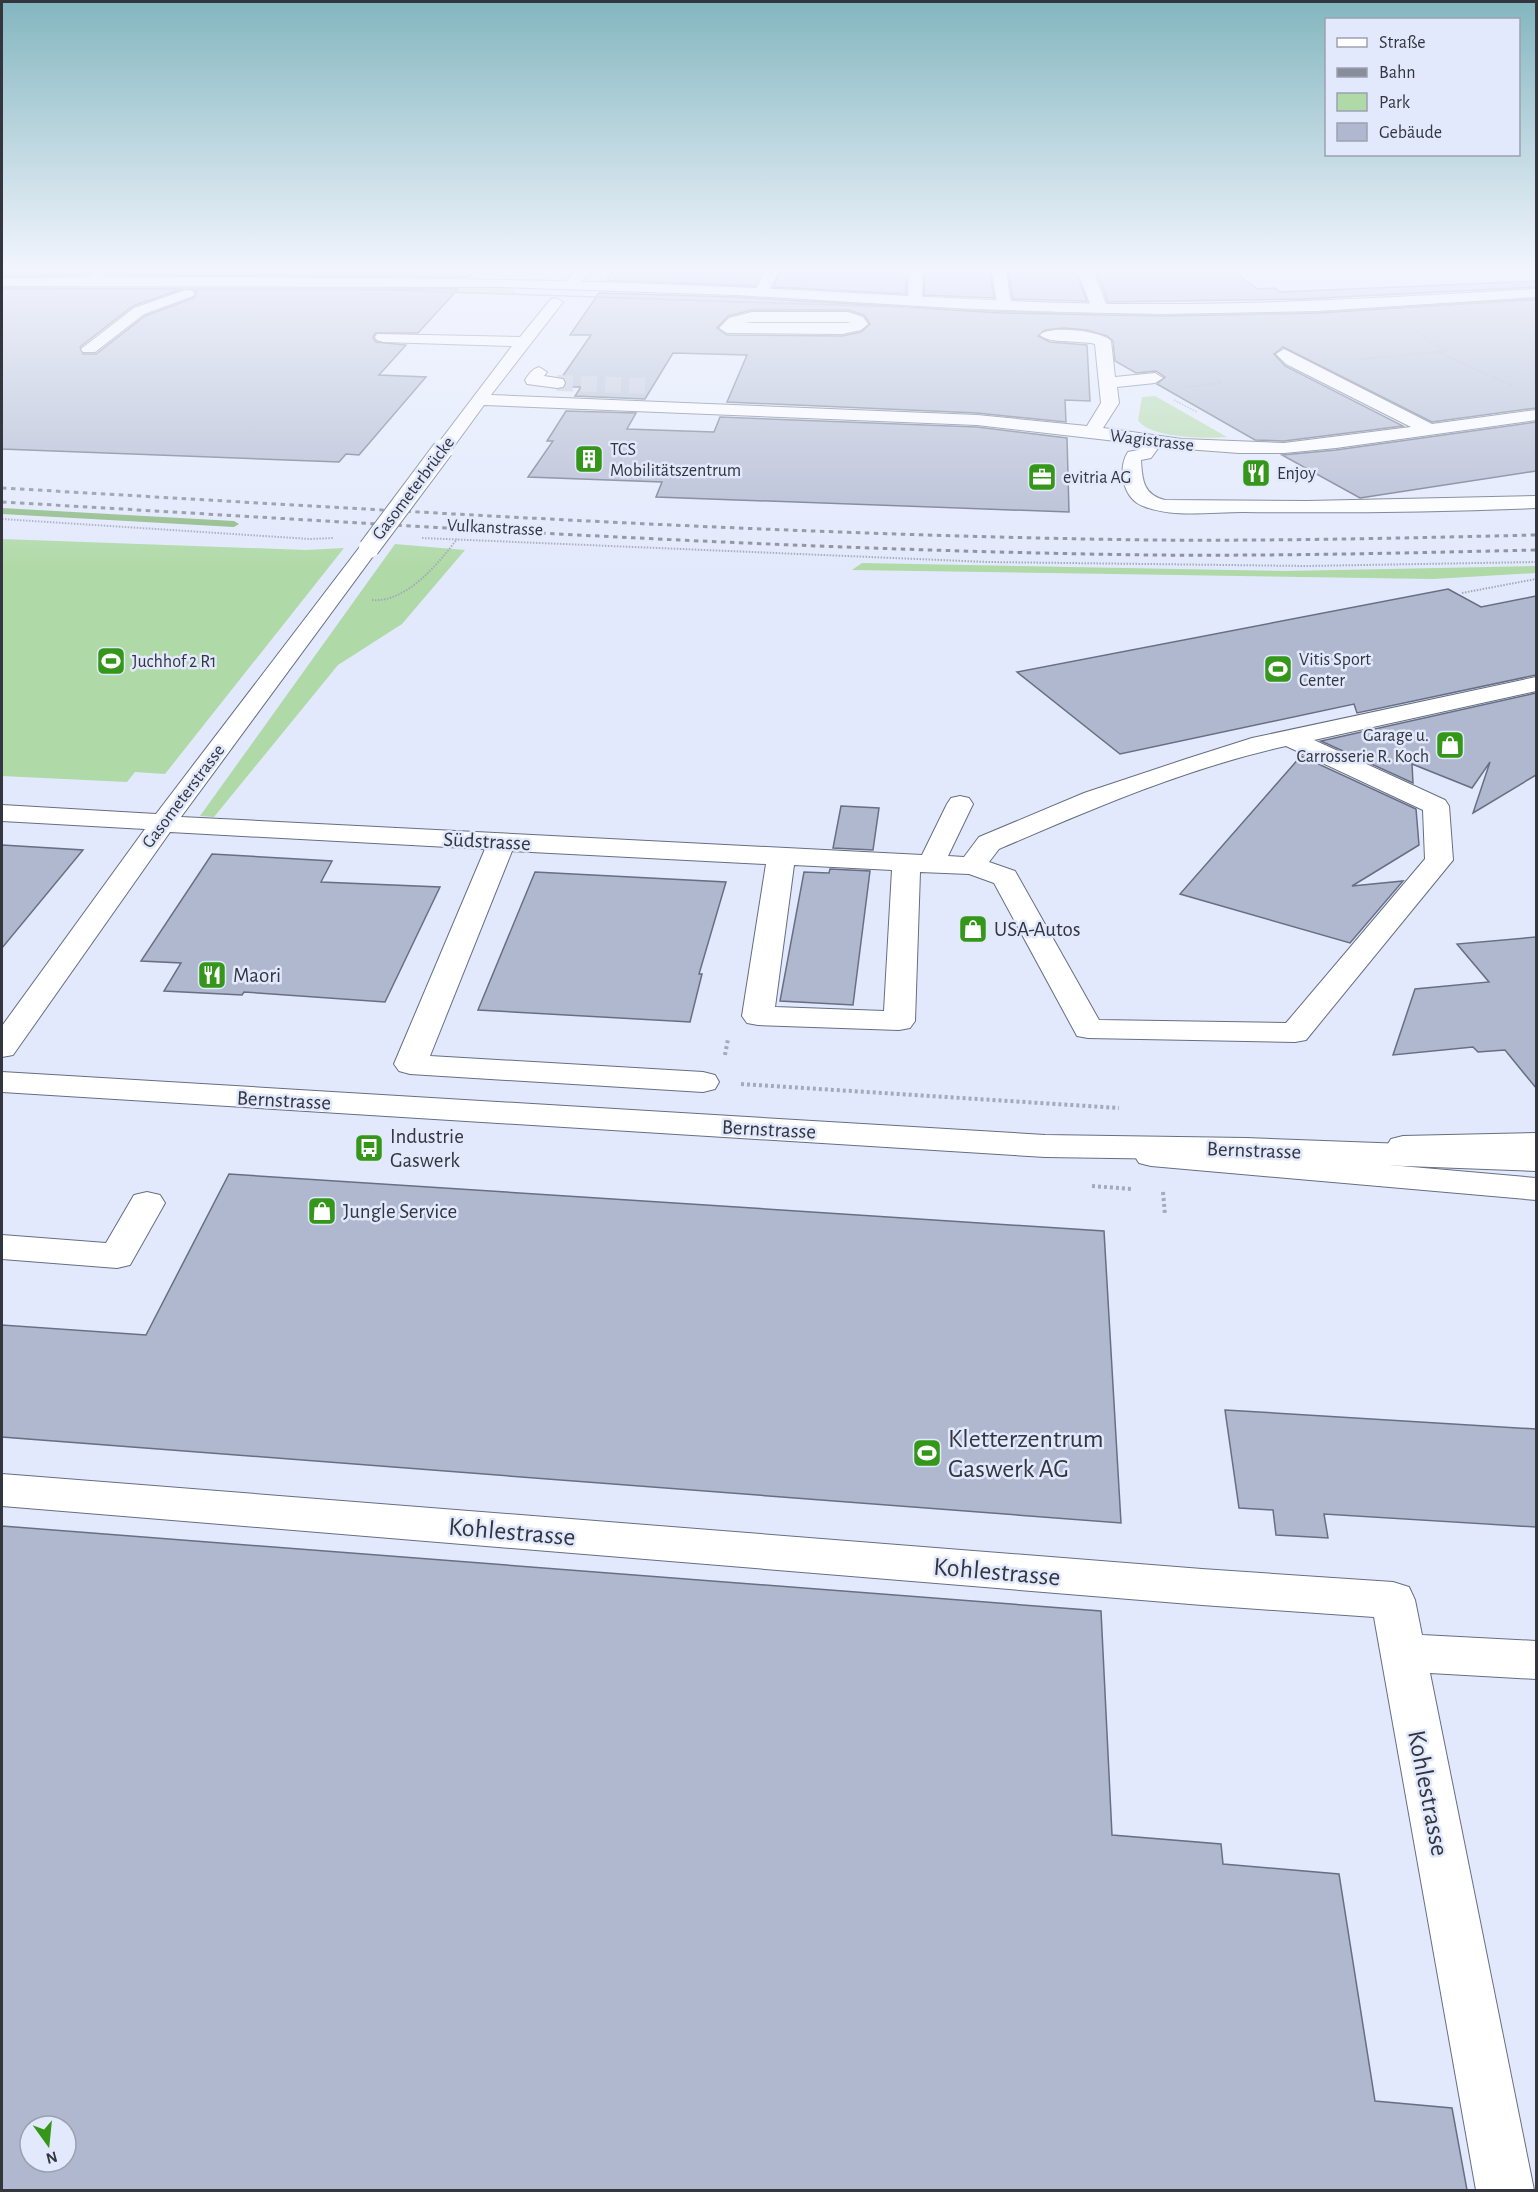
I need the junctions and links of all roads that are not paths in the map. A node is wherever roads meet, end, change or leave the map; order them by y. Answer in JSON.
{"nodes":[{"id":1,"x":502,"y":369,"type":"edge"},
{"id":2,"x":1106,"y":369,"type":"edge"},
{"id":3,"x":1309,"y":369,"type":"edge"},
{"id":4,"x":538,"y":372,"type":"dead end"},
{"id":5,"x":1155,"y":378,"type":"dead end"},
{"id":6,"x":557,"y":383,"type":"tunnel mouth"},
{"id":7,"x":1108,"y":383,"type":"junction"},
{"id":8,"x":478,"y":400,"type":"junction"},
{"id":9,"x":1534,"y":417,"type":"edge"},
{"id":10,"x":1430,"y":430,"type":"junction"},
{"id":11,"x":1092,"y":432,"type":"junction"},
{"id":12,"x":1149,"y":447,"type":"junction"},
{"id":13,"x":1536,"y":502,"type":"edge"},
{"id":14,"x":362,"y":557,"type":"joint"},
{"id":15,"x":1536,"y":684,"type":"edge"},
{"id":16,"x":1289,"y":738,"type":"junction"},
{"id":17,"x":960,"y":804,"type":"dead end"},
{"id":18,"x":2,"y":813,"type":"edge"},
{"id":19,"x":163,"y":823,"type":"junction"},
{"id":20,"x":502,"y":842,"type":"junction"},
{"id":21,"x":781,"y":856,"type":"junction"},
{"id":22,"x":919,"y":863,"type":"junction"},
{"id":23,"x":972,"y":866,"type":"junction"},
{"id":24,"x":2,"y":1048,"type":"edge"},
{"id":25,"x":2,"y":1082,"type":"edge"},
{"id":26,"x":704,"y":1082,"type":"road end"},
{"id":27,"x":1536,"y":1144,"type":"edge"},
{"id":28,"x":1045,"y":1146,"type":"junction"},
{"id":29,"x":1246,"y":1149,"type":"junction"},
{"id":30,"x":1536,"y":1160,"type":"edge"},
{"id":31,"x":1536,"y":1189,"type":"edge"},
{"id":32,"x":147,"y":1203,"type":"dead end"},
{"id":33,"x":2,"y":1247,"type":"edge"},
{"id":34,"x":2,"y":1490,"type":"edge"},
{"id":35,"x":1402,"y":1653,"type":"junction"},
{"id":36,"x":1536,"y":1660,"type":"edge"},
{"id":37,"x":1506,"y":2190,"type":"edge"}],
"edges":[{"from":1,"to":8,"type":"street"},
{"from":2,"to":7,"type":"street"},
{"from":3,"to":10,"type":"street"},
{"from":4,"to":6,"type":"street"},
{"from":5,"to":7,"type":"street"},
{"from":7,"to":11,"type":"street"},
{"from":8,"to":11,"type":"street","name":"Wagistrasse"},
{"from":8,"to":14,"type":"street","name":"Gasometerbrücke","bridge":true},
{"from":9,"to":10,"type":"street","name":"Wagistrasse"},
{"from":10,"to":12,"type":"street","name":"Wagistrasse"},
{"from":11,"to":12,"type":"street","name":"Wagistrasse"},
{"from":12,"to":13,"type":"street"},
{"from":14,"to":19,"type":"street","name":"Gasometerstrasse"},
{"from":15,"to":16,"type":"street"},
{"from":16,"to":23,"type":"street"},
{"from":16,"to":23,"type":"street","name":"Südstrasse"},
{"from":17,"to":22,"type":"street"},
{"from":18,"to":19,"type":"street","name":"Südstrasse"},
{"from":19,"to":20,"type":"street","name":"Südstrasse"},
{"from":19,"to":24,"type":"street","name":"Gasometerstrasse"},
{"from":20,"to":21,"type":"street","name":"Südstrasse"},
{"from":20,"to":26,"type":"street"},
{"from":21,"to":22,"type":"street","name":"Südstrasse"},
{"from":21,"to":22,"type":"street"},
{"from":22,"to":23,"type":"street","name":"Südstrasse"},
{"from":25,"to":28,"type":"street","name":"Bernstrasse"},
{"from":27,"to":29,"type":"street"},
{"from":28,"to":29,"type":"street","name":"Bernstrasse"},
{"from":28,"to":31,"type":"street"},
{"from":29,"to":30,"type":"street","name":"Bernstrasse"},
{"from":32,"to":33,"type":"street"},
{"from":34,"to":35,"type":"street","name":"Kohlestrasse"},
{"from":35,"to":36,"type":"street"},
{"from":35,"to":37,"type":"street","name":"Kohlestrasse"}]}
